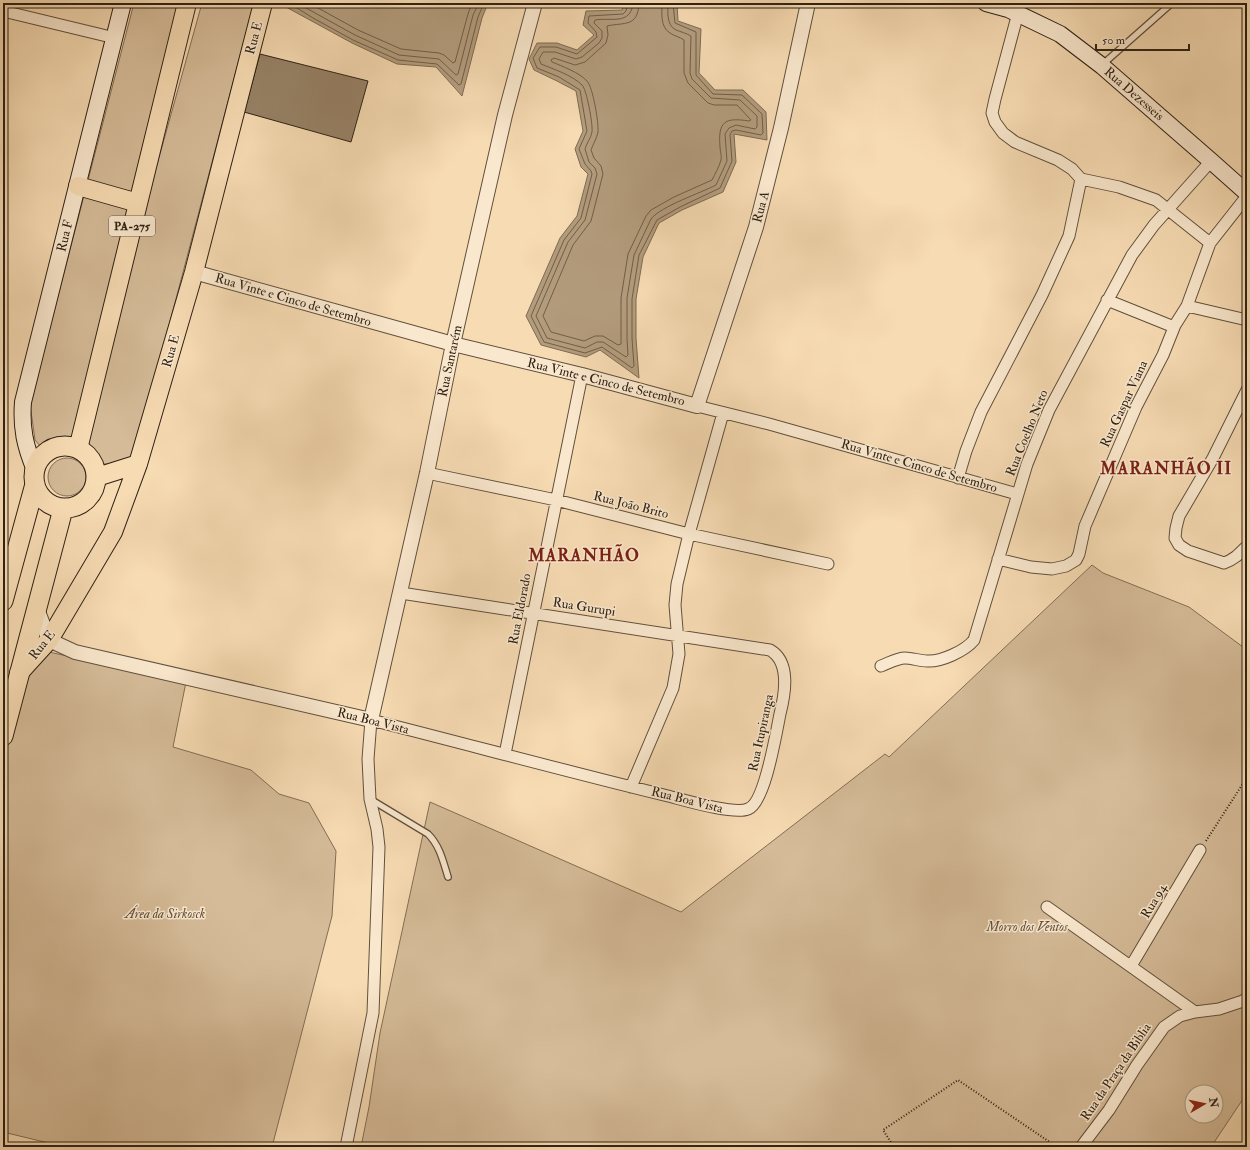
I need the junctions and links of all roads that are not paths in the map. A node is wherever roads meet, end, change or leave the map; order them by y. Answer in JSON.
{"nodes":[{"id":1,"x":124,"y":3,"type":"edge"},
{"id":2,"x":187,"y":3,"type":"edge"},
{"id":3,"x":263,"y":3,"type":"edge"},
{"id":4,"x":535,"y":3,"type":"edge"},
{"id":5,"x":808,"y":3,"type":"edge"},
{"id":6,"x":986,"y":3,"type":"edge"},
{"id":7,"x":1172,"y":3,"type":"edge"},
{"id":8,"x":3,"y":11,"type":"edge"},
{"id":9,"x":1018,"y":13,"type":"junction"},
{"id":10,"x":115,"y":38,"type":"junction"},
{"id":11,"x":1102,"y":66,"type":"junction"},
{"id":12,"x":1211,"y":161,"type":"junction"},
{"id":13,"x":1081,"y":179,"type":"junction"},
{"id":14,"x":78,"y":186,"type":"junction"},
{"id":15,"x":1247,"y":194,"type":"edge"},
{"id":16,"x":138,"y":202,"type":"junction"},
{"id":17,"x":1169,"y":209,"type":"junction"},
{"id":18,"x":1210,"y":242,"type":"junction"},
{"id":19,"x":194,"y":272,"type":"junction"},
{"id":20,"x":1107,"y":300,"type":"junction"},
{"id":21,"x":1187,"y":306,"type":"junction"},
{"id":22,"x":1247,"y":320,"type":"edge"},
{"id":23,"x":1174,"y":328,"type":"junction"},
{"id":24,"x":453,"y":344,"type":"junction"},
{"id":25,"x":582,"y":375,"type":"junction"},
{"id":26,"x":1247,"y":390,"type":"edge"},
{"id":27,"x":697,"y":406,"type":"junction"},
{"id":28,"x":723,"y":413,"type":"junction"},
{"id":29,"x":78,"y":449,"type":"junction"},
{"id":30,"x":138,"y":464,"type":"junction"},
{"id":31,"x":427,"y":473,"type":"junction"},
{"id":32,"x":35,"y":477,"type":"junction"},
{"id":33,"x":97,"y":477,"type":"junction"},
{"id":34,"x":958,"y":478,"type":"junction"},
{"id":35,"x":1017,"y":494,"type":"junction"},
{"id":36,"x":556,"y":500,"type":"junction"},
{"id":37,"x":63,"y":509,"type":"junction"},
{"id":38,"x":689,"y":534,"type":"junction"},
{"id":39,"x":1247,"y":546,"type":"edge"},
{"id":40,"x":998,"y":559,"type":"junction"},
{"id":41,"x":828,"y":564,"type":"dead end"},
{"id":42,"x":401,"y":593,"type":"junction"},
{"id":43,"x":3,"y":601,"type":"edge"},
{"id":44,"x":36,"y":609,"type":"junction"},
{"id":45,"x":533,"y":614,"type":"junction"},
{"id":46,"x":677,"y":635,"type":"junction"},
{"id":47,"x":49,"y":640,"type":"junction"},
{"id":48,"x":764,"y":648,"type":"joint"},
{"id":49,"x":881,"y":666,"type":"dead end"},
{"id":50,"x":20,"y":673,"type":"junction"},
{"id":51,"x":371,"y":720,"type":"junction"},
{"id":52,"x":3,"y":736,"type":"edge"},
{"id":53,"x":506,"y":754,"type":"junction"},
{"id":54,"x":631,"y":787,"type":"junction"},
{"id":55,"x":370,"y":799,"type":"junction"},
{"id":56,"x":730,"y":811,"type":"joint"},
{"id":57,"x":1200,"y":850,"type":"road end"},
{"id":58,"x":448,"y":877,"type":"dead end"},
{"id":59,"x":1047,"y":907,"type":"dead end"},
{"id":60,"x":1132,"y":966,"type":"junction"},
{"id":61,"x":1247,"y":998,"type":"edge"},
{"id":62,"x":1195,"y":1012,"type":"junction"},
{"id":63,"x":346,"y":1147,"type":"edge"},
{"id":64,"x":1082,"y":1147,"type":"edge"}],
"edges":[{"from":1,"to":10,"type":"main road","name":"Rua F"},
{"from":2,"to":16,"type":"main road","number":"PA-275"},
{"from":3,"to":19,"type":"main road","name":"Rua E"},
{"from":4,"to":24,"type":"street","name":"Rua Santarém"},
{"from":5,"to":27,"type":"street","name":"Rua A"},
{"from":6,"to":9,"type":"main road","name":"Rua Dezesseis"},
{"from":7,"to":11,"type":"lane"},
{"from":8,"to":10,"type":"street"},
{"from":9,"to":11,"type":"main road","name":"Rua Dezesseis"},
{"from":9,"to":13,"type":"street"},
{"from":10,"to":14,"type":"main road","name":"Rua F"},
{"from":11,"to":12,"type":"main road","name":"Rua Dezesseis"},
{"from":12,"to":15,"type":"main road","name":"Rua Dezesseis"},
{"from":12,"to":17,"type":"street","name":"Rua Coelho Neto"},
{"from":13,"to":17,"type":"street"},
{"from":13,"to":34,"type":"street"},
{"from":14,"to":16,"type":"main road"},
{"from":14,"to":32,"type":"main road","name":"Rua F"},
{"from":15,"to":18,"type":"street","name":"Rua Gaspar Viana"},
{"from":16,"to":29,"type":"main road","number":"PA-275"},
{"from":17,"to":18,"type":"street"},
{"from":17,"to":20,"type":"street","name":"Rua Coelho Neto"},
{"from":18,"to":21,"type":"street","name":"Rua Gaspar Viana"},
{"from":19,"to":24,"type":"street","name":"Rua Vinte e Cinco de Setembro"},
{"from":19,"to":30,"type":"main road","name":"Rua E"},
{"from":20,"to":23,"type":"street"},
{"from":20,"to":35,"type":"street","name":"Rua Coelho Neto"},
{"from":21,"to":22,"type":"street"},
{"from":21,"to":23,"type":"street","name":"Rua Gaspar Viana"},
{"from":23,"to":40,"type":"street","name":"Rua Gaspar Viana"},
{"from":24,"to":25,"type":"street","name":"Rua Vinte e Cinco de Setembro"},
{"from":24,"to":31,"type":"street","name":"Rua Santarém"},
{"from":25,"to":27,"type":"street","name":"Rua Vinte e Cinco de Setembro"},
{"from":25,"to":36,"type":"street","name":"Rua Eldorado"},
{"from":26,"to":39,"type":"street"},
{"from":27,"to":28,"type":"street","name":"Rua Vinte e Cinco de Setembro"},
{"from":28,"to":34,"type":"street","name":"Rua Vinte e Cinco de Setembro"},
{"from":28,"to":38,"type":"street"},
{"from":29,"to":32,"type":"highway"},
{"from":29,"to":33,"type":"highway"},
{"from":30,"to":33,"type":"main road"},
{"from":30,"to":47,"type":"main road","name":"Rua E"},
{"from":31,"to":36,"type":"street","name":"Rua João Brito"},
{"from":31,"to":42,"type":"street","name":"Rua Santarém"},
{"from":32,"to":37,"type":"highway"},
{"from":32,"to":43,"type":"highway"},
{"from":33,"to":37,"type":"highway"},
{"from":34,"to":35,"type":"street","name":"Rua Vinte e Cinco de Setembro"},
{"from":35,"to":40,"type":"street","name":"Rua Coelho Neto"},
{"from":36,"to":38,"type":"street","name":"Rua João Brito"},
{"from":36,"to":45,"type":"street","name":"Rua Eldorado"},
{"from":37,"to":44,"type":"highway"},
{"from":38,"to":41,"type":"street","name":"Rua João Brito"},
{"from":38,"to":46,"type":"street"},
{"from":40,"to":49,"type":"street","name":"Rua Coelho Neto"},
{"from":42,"to":45,"type":"street","name":"Rua Gurupi"},
{"from":42,"to":51,"type":"street","name":"Rua Santarém"},
{"from":44,"to":47,"type":"street"},
{"from":44,"to":50,"type":"highway"},
{"from":45,"to":46,"type":"street","name":"Rua Gurupi"},
{"from":45,"to":53,"type":"street","name":"Rua Eldorado"},
{"from":46,"to":48,"type":"street","name":"Rua Gurupi"},
{"from":46,"to":54,"type":"street"},
{"from":47,"to":50,"type":"main road","name":"Rua E"},
{"from":47,"to":51,"type":"street","name":"Rua Boa Vista"},
{"from":48,"to":56,"type":"street","name":"Rua Itupiranga"},
{"from":50,"to":52,"type":"highway"},
{"from":51,"to":53,"type":"street","name":"Rua Boa Vista"},
{"from":51,"to":55,"type":"street"},
{"from":53,"to":54,"type":"street","name":"Rua Boa Vista"},
{"from":54,"to":56,"type":"street","name":"Rua Boa Vista"},
{"from":55,"to":58,"type":"lane"},
{"from":55,"to":63,"type":"street"},
{"from":57,"to":60,"type":"street","name":"Rua 94"},
{"from":59,"to":60,"type":"street"},
{"from":60,"to":62,"type":"street"},
{"from":61,"to":62,"type":"street","name":"Rua da Praça da Biblia"},
{"from":62,"to":64,"type":"street","name":"Rua da Praça da Biblia"}]}
